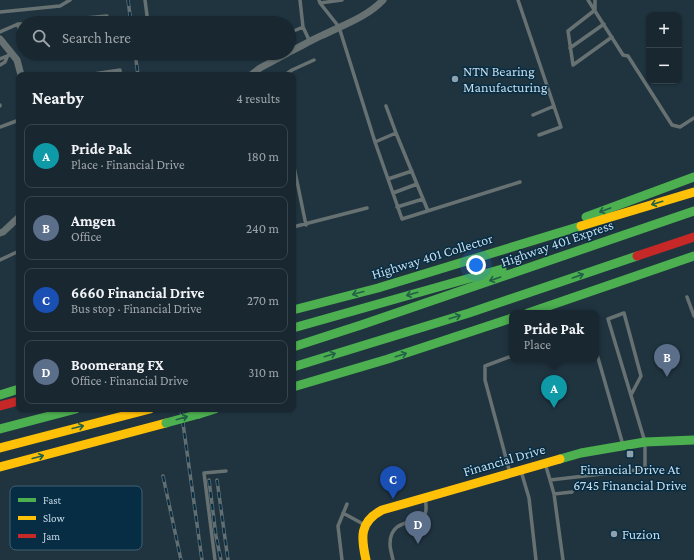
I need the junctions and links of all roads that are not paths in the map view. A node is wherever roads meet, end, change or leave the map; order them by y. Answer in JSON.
{"nodes":[{"id":1,"x":70,"y":0,"type":"edge"},
{"id":2,"x":145,"y":0,"type":"edge"},
{"id":3,"x":300,"y":0,"type":"edge"},
{"id":4,"x":342,"y":0,"type":"edge"},
{"id":5,"x":383,"y":0,"type":"edge"},
{"id":6,"x":518,"y":0,"type":"edge"},
{"id":7,"x":588,"y":0,"type":"edge"},
{"id":8,"x":595,"y":0,"type":"edge"},
{"id":9,"x":320,"y":1,"type":"edge"},
{"id":10,"x":595,"y":10,"type":"junction"},
{"id":11,"x":0,"y":12,"type":"edge"},
{"id":12,"x":147,"y":16,"type":"edge"},
{"id":13,"x":604,"y":24,"type":"junction"},
{"id":14,"x":16,"y":25,"type":"edge"},
{"id":15,"x":303,"y":27,"type":"junction"},
{"id":16,"x":339,"y":27,"type":"junction"},
{"id":17,"x":296,"y":30,"type":"edge"},
{"id":18,"x":0,"y":32,"type":"edge"},
{"id":19,"x":612,"y":38,"type":"junction"},
{"id":20,"x":0,"y":39,"type":"edge"},
{"id":21,"x":310,"y":42,"type":"junction"},
{"id":22,"x":570,"y":48,"type":"junction"},
{"id":23,"x":296,"y":49,"type":"edge"},
{"id":24,"x":10,"y":56,"type":"junction"},
{"id":25,"x":0,"y":59,"type":"edge"},
{"id":26,"x":16,"y":60,"type":"edge"},
{"id":27,"x":16,"y":60,"type":"edge"},
{"id":28,"x":275,"y":60,"type":"edge"},
{"id":29,"x":314,"y":60,"type":"dead end"},
{"id":30,"x":0,"y":65,"type":"edge"},
{"id":31,"x":20,"y":72,"type":"edge"},
{"id":32,"x":107,"y":72,"type":"edge"},
{"id":33,"x":120,"y":72,"type":"edge"},
{"id":34,"x":255,"y":72,"type":"edge"},
{"id":35,"x":289,"y":72,"type":"edge"},
{"id":36,"x":386,"y":106,"type":"dead end"},
{"id":37,"x":554,"y":106,"type":"junction"},
{"id":38,"x":533,"y":115,"type":"dead end"},
{"id":39,"x":694,"y":118,"type":"edge"},
{"id":40,"x":16,"y":121,"type":"edge"},
{"id":41,"x":0,"y":127,"type":"edge"},
{"id":42,"x":396,"y":133,"type":"junction"},
{"id":43,"x":539,"y":135,"type":"dead end"},
{"id":44,"x":375,"y":142,"type":"junction"},
{"id":45,"x":412,"y":171,"type":"junction"},
{"id":46,"x":296,"y":177,"type":"edge"},
{"id":47,"x":694,"y":177,"type":"edge"},
{"id":48,"x":388,"y":178,"type":"junction"},
{"id":49,"x":520,"y":182,"type":"dead end"},
{"id":50,"x":417,"y":184,"type":"junction"},
{"id":51,"x":694,"y":192,"type":"edge"},
{"id":52,"x":393,"y":193,"type":"junction"},
{"id":53,"x":423,"y":198,"type":"junction"},
{"id":54,"x":398,"y":207,"type":"junction"},
{"id":55,"x":367,"y":208,"type":"dead end"},
{"id":56,"x":428,"y":211,"type":"junction"},
{"id":57,"x":694,"y":211,"type":"edge"},
{"id":58,"x":16,"y":222,"type":"edge"},
{"id":59,"x":306,"y":225,"type":"junction"},
{"id":60,"x":296,"y":227,"type":"edge"},
{"id":61,"x":0,"y":233,"type":"edge"},
{"id":62,"x":624,"y":234,"type":"junction"},
{"id":63,"x":694,"y":237,"type":"edge"},
{"id":64,"x":16,"y":252,"type":"edge"},
{"id":65,"x":694,"y":256,"type":"edge"},
{"id":66,"x":0,"y":260,"type":"edge"},
{"id":67,"x":694,"y":262,"type":"edge"},
{"id":68,"x":378,"y":288,"type":"junction"},
{"id":69,"x":603,"y":288,"type":"junction"},
{"id":70,"x":687,"y":297,"type":"dead end"},
{"id":71,"x":296,"y":309,"type":"edge"},
{"id":72,"x":537,"y":310,"type":"edge"},
{"id":73,"x":694,"y":316,"type":"edge"},
{"id":74,"x":509,"y":319,"type":"edge"},
{"id":75,"x":296,"y":327,"type":"edge"},
{"id":76,"x":296,"y":346,"type":"edge"},
{"id":77,"x":509,"y":357,"type":"edge"},
{"id":78,"x":599,"y":361,"type":"edge"},
{"id":79,"x":296,"y":366,"type":"edge"},
{"id":80,"x":296,"y":386,"type":"edge"},
{"id":81,"x":16,"y":390,"type":"edge"},
{"id":82,"x":0,"y":395,"type":"edge"},
{"id":83,"x":631,"y":395,"type":"junction"},
{"id":84,"x":16,"y":402,"type":"edge"},
{"id":85,"x":0,"y":406,"type":"edge"},
{"id":86,"x":65,"y":412,"type":"edge"},
{"id":87,"x":138,"y":412,"type":"edge"},
{"id":88,"x":205,"y":412,"type":"edge"},
{"id":89,"x":0,"y":429,"type":"edge"},
{"id":90,"x":694,"y":440,"type":"edge"},
{"id":91,"x":645,"y":442,"type":"junction"},
{"id":92,"x":623,"y":445,"type":"junction"},
{"id":93,"x":0,"y":448,"type":"edge"},
{"id":94,"x":545,"y":462,"type":"junction"},
{"id":95,"x":0,"y":467,"type":"edge"},
{"id":96,"x":521,"y":470,"type":"junction"},
{"id":97,"x":226,"y":471,"type":"dead end"},
{"id":98,"x":510,"y":473,"type":"junction"},
{"id":99,"x":550,"y":480,"type":"junction"},
{"id":100,"x":572,"y":492,"type":"dead end"},
{"id":101,"x":554,"y":494,"type":"junction"},
{"id":102,"x":425,"y":498,"type":"junction"},
{"id":103,"x":347,"y":504,"type":"dead end"},
{"id":104,"x":343,"y":513,"type":"junction"},
{"id":105,"x":365,"y":525,"type":"junction"},
{"id":106,"x":215,"y":560,"type":"edge"},
{"id":107,"x":342,"y":560,"type":"edge"},
{"id":108,"x":366,"y":560,"type":"edge"},
{"id":109,"x":393,"y":560,"type":"edge"},
{"id":110,"x":536,"y":560,"type":"edge"},
{"id":111,"x":563,"y":560,"type":"edge"}],
"edges":[{"from":1,"to":11,"type":"lane"},
{"from":2,"to":12,"type":"lane"},
{"from":3,"to":15,"type":"lane"},
{"from":4,"to":9,"type":"lane"},
{"from":5,"to":16,"type":"street"},
{"from":6,"to":37,"type":"lane"},
{"from":7,"to":10,"type":"lane"},
{"from":8,"to":10,"type":"lane"},
{"from":9,"to":16,"type":"lane"},
{"from":10,"to":13,"type":"lane"},
{"from":10,"to":22,"type":"lane"},
{"from":13,"to":19,"type":"lane"},
{"from":13,"to":22,"type":"lane"},
{"from":14,"to":18,"type":"lane"},
{"from":15,"to":17,"type":"lane"},
{"from":15,"to":21,"type":"lane"},
{"from":16,"to":21,"type":"street"},
{"from":16,"to":44,"type":"lane"},
{"from":19,"to":22,"type":"lane"},
{"from":19,"to":39,"type":"lane"},
{"from":20,"to":24,"type":"street"},
{"from":21,"to":23,"type":"street"},
{"from":24,"to":25,"type":"lane"},
{"from":24,"to":27,"type":"street"},
{"from":24,"to":30,"type":"lane"},
{"from":26,"to":31,"type":"street"},
{"from":28,"to":34,"type":"street"},
{"from":29,"to":35,"type":"lane"},
{"from":32,"to":33,"type":"lane"},
{"from":36,"to":42,"type":"lane"},
{"from":37,"to":38,"type":"lane"},
{"from":37,"to":43,"type":"lane"},
{"from":40,"to":41,"type":"lane"},
{"from":42,"to":44,"type":"lane"},
{"from":42,"to":45,"type":"lane"},
{"from":44,"to":48,"type":"lane"},
{"from":45,"to":48,"type":"lane"},
{"from":45,"to":50,"type":"lane"},
{"from":46,"to":59,"type":"lane"},
{"from":47,"to":68,"type":"main road","one_way":true},
{"from":48,"to":52,"type":"lane"},
{"from":49,"to":56,"type":"lane"},
{"from":50,"to":52,"type":"lane"},
{"from":50,"to":53,"type":"lane"},
{"from":51,"to":68,"type":"main road","name":"Highway 401 Collector","one_way":true},
{"from":52,"to":54,"type":"lane"},
{"from":53,"to":54,"type":"lane"},
{"from":53,"to":56,"type":"lane"},
{"from":54,"to":56,"type":"lane"},
{"from":55,"to":59,"type":"lane"},
{"from":57,"to":62,"type":"main road","name":"Highway 401 Express"},
{"from":58,"to":61,"type":"street"},
{"from":59,"to":60,"type":"lane"},
{"from":62,"to":75,"type":"main road","one_way":true},
{"from":62,"to":76,"type":"main road","name":"Highway 401 Express","one_way":true},
{"from":79,"to":63,"type":"main road","one_way":true},
{"from":64,"to":66,"type":"lane"},
{"from":65,"to":69,"type":"main road"},
{"from":67,"to":69,"type":"main road"},
{"from":68,"to":71,"type":"main road","name":"Highway 401 Collector","one_way":true},
{"from":69,"to":72,"type":"main road"},
{"from":70,"to":73,"type":"lane"},
{"from":80,"to":74,"type":"main road","one_way":true},
{"from":77,"to":98,"type":"lane"},
{"from":78,"to":92,"type":"lane"},
{"from":81,"to":82,"type":"main road"},
{"from":83,"to":83,"type":"lane"},
{"from":83,"to":91,"type":"lane"},
{"from":84,"to":85,"type":"main road"},
{"from":86,"to":89,"type":"main road"},
{"from":93,"to":87,"type":"main road","one_way":true},
{"from":95,"to":88,"type":"main road","one_way":true,"bridge":true},
{"from":90,"to":91,"type":"main road","name":"Financial Drive"},
{"from":91,"to":92,"type":"main road","name":"Financial Drive"},
{"from":91,"to":99,"type":"lane"},
{"from":92,"to":94,"type":"main road","name":"Financial Drive"},
{"from":94,"to":96,"type":"main road","name":"Financial Drive"},
{"from":94,"to":99,"type":"lane"},
{"from":96,"to":98,"type":"main road","name":"Financial Drive"},
{"from":96,"to":110,"type":"lane"},
{"from":97,"to":106,"type":"lane"},
{"from":98,"to":102,"type":"main road","name":"Financial Drive"},
{"from":99,"to":101,"type":"lane"},
{"from":100,"to":101,"type":"lane"},
{"from":101,"to":111,"type":"lane"},
{"from":102,"to":105,"type":"main road","name":"Financial Drive"},
{"from":102,"to":109,"type":"lane"},
{"from":103,"to":104,"type":"lane"},
{"from":104,"to":105,"type":"lane"},
{"from":104,"to":107,"type":"lane"},
{"from":105,"to":108,"type":"main road"}]}
